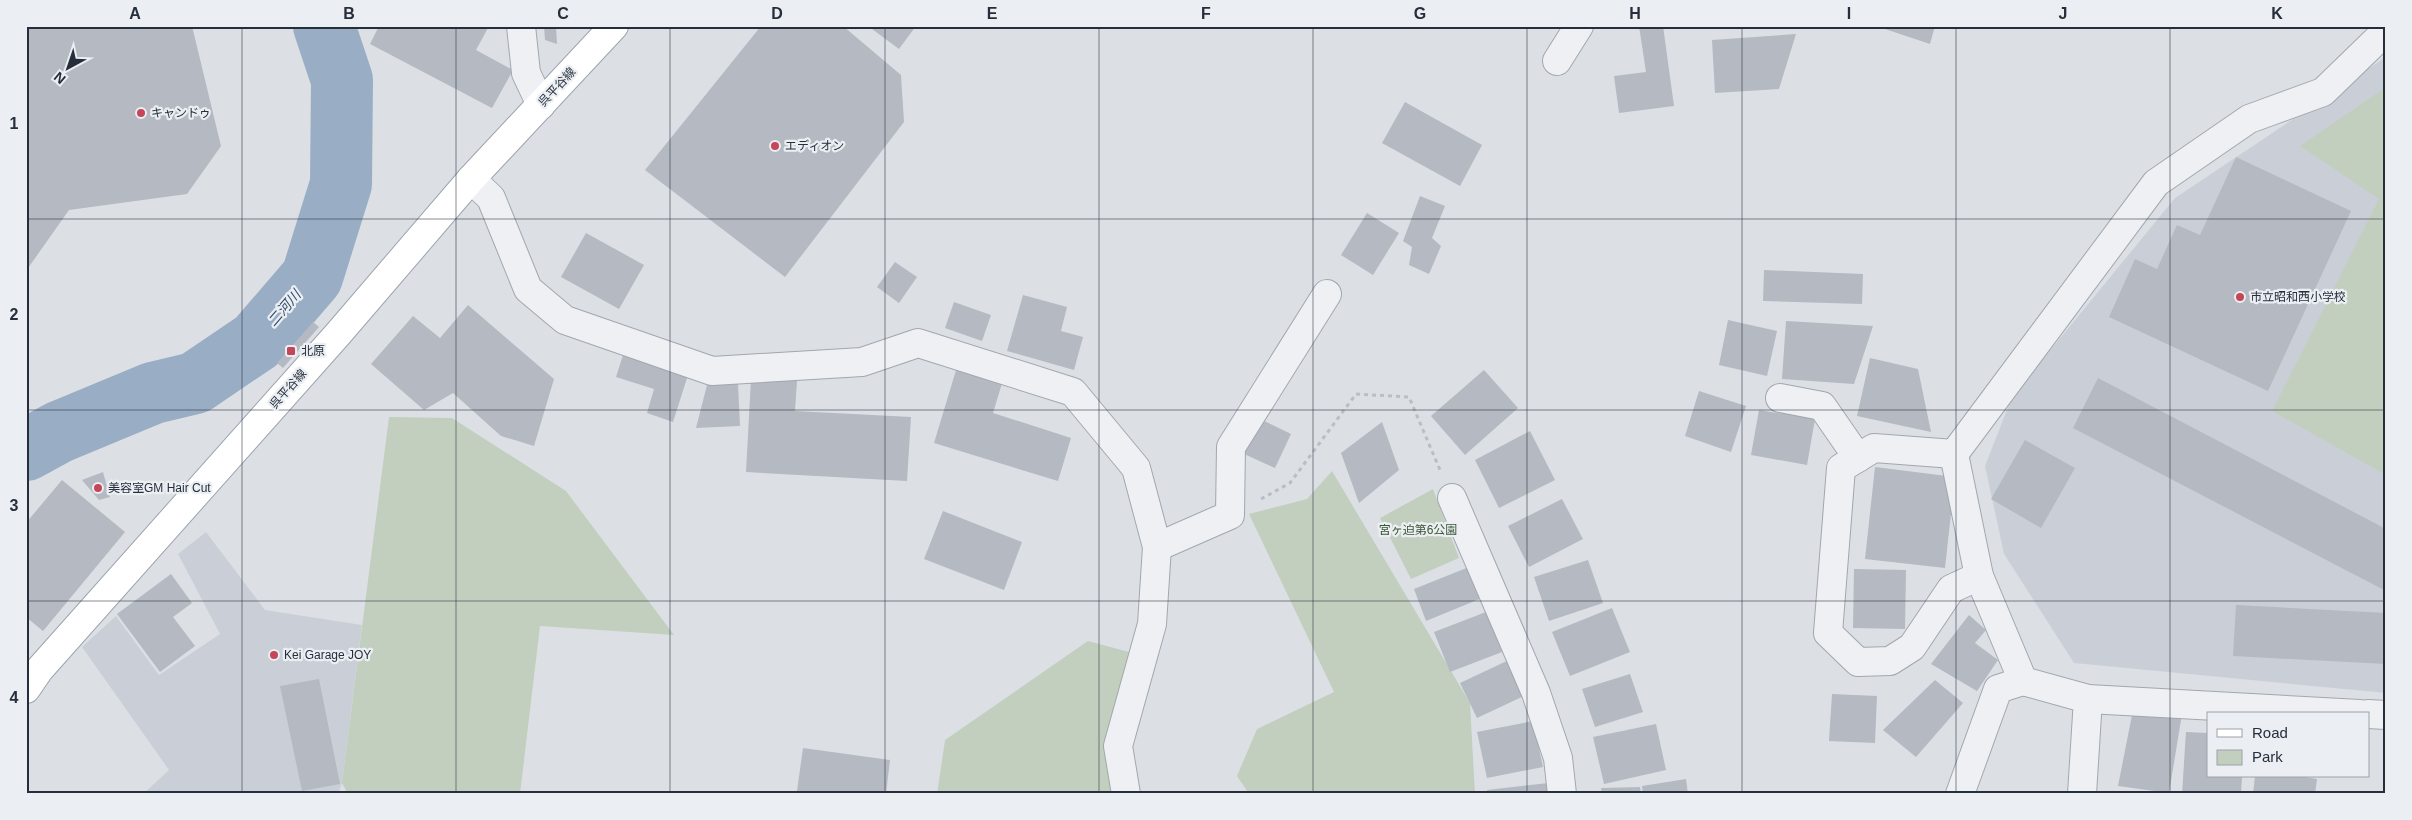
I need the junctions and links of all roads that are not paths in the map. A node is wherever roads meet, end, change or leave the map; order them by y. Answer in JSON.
{"nodes":[{"id":1,"x":521,"y":26,"type":"edge"},
{"id":2,"x":614,"y":26,"type":"edge"},
{"id":3,"x":1579,"y":26,"type":"edge"},
{"id":4,"x":2386,"y":31,"type":"edge"},
{"id":5,"x":1557,"y":61,"type":"dead end"},
{"id":6,"x":541,"y":105,"type":"junction"},
{"id":7,"x":471,"y":179,"type":"junction"},
{"id":8,"x":1328,"y":294,"type":"dead end"},
{"id":9,"x":1780,"y":398,"type":"dead end"},
{"id":10,"x":1954,"y":454,"type":"junction"},
{"id":11,"x":1858,"y":458,"type":"junction"},
{"id":12,"x":1452,"y":498,"type":"road end"},
{"id":13,"x":1157,"y":547,"type":"junction"},
{"id":14,"x":1979,"y":576,"type":"junction"},
{"id":15,"x":2023,"y":681,"type":"junction"},
{"id":16,"x":26,"y":690,"type":"edge"},
{"id":17,"x":2088,"y":699,"type":"junction"},
{"id":18,"x":2324,"y":712,"type":"edge"},
{"id":19,"x":2370,"y":714,"type":"edge"},
{"id":20,"x":2386,"y":715,"type":"edge"},
{"id":21,"x":1126,"y":794,"type":"edge"},
{"id":22,"x":1562,"y":794,"type":"edge"},
{"id":23,"x":1960,"y":794,"type":"edge"},
{"id":24,"x":2082,"y":794,"type":"edge"}],
"edges":[{"from":1,"to":6,"type":"street"},
{"from":2,"to":6,"type":"main road","name":"呉平谷線"},
{"from":3,"to":5,"type":"street"},
{"from":4,"to":10,"type":"street"},
{"from":6,"to":7,"type":"main road","name":"呉平谷線"},
{"from":7,"to":13,"type":"street"},
{"from":7,"to":16,"type":"main road","name":"呉平谷線"},
{"from":8,"to":13,"type":"street"},
{"from":9,"to":11,"type":"street"},
{"from":10,"to":11,"type":"street"},
{"from":10,"to":14,"type":"street"},
{"from":11,"to":14,"type":"street"},
{"from":12,"to":22,"type":"street"},
{"from":13,"to":21,"type":"street"},
{"from":14,"to":15,"type":"street"},
{"from":15,"to":17,"type":"street"},
{"from":15,"to":23,"type":"street"},
{"from":17,"to":18,"type":"street"},
{"from":17,"to":24,"type":"street"},
{"from":19,"to":20,"type":"street"}]}
